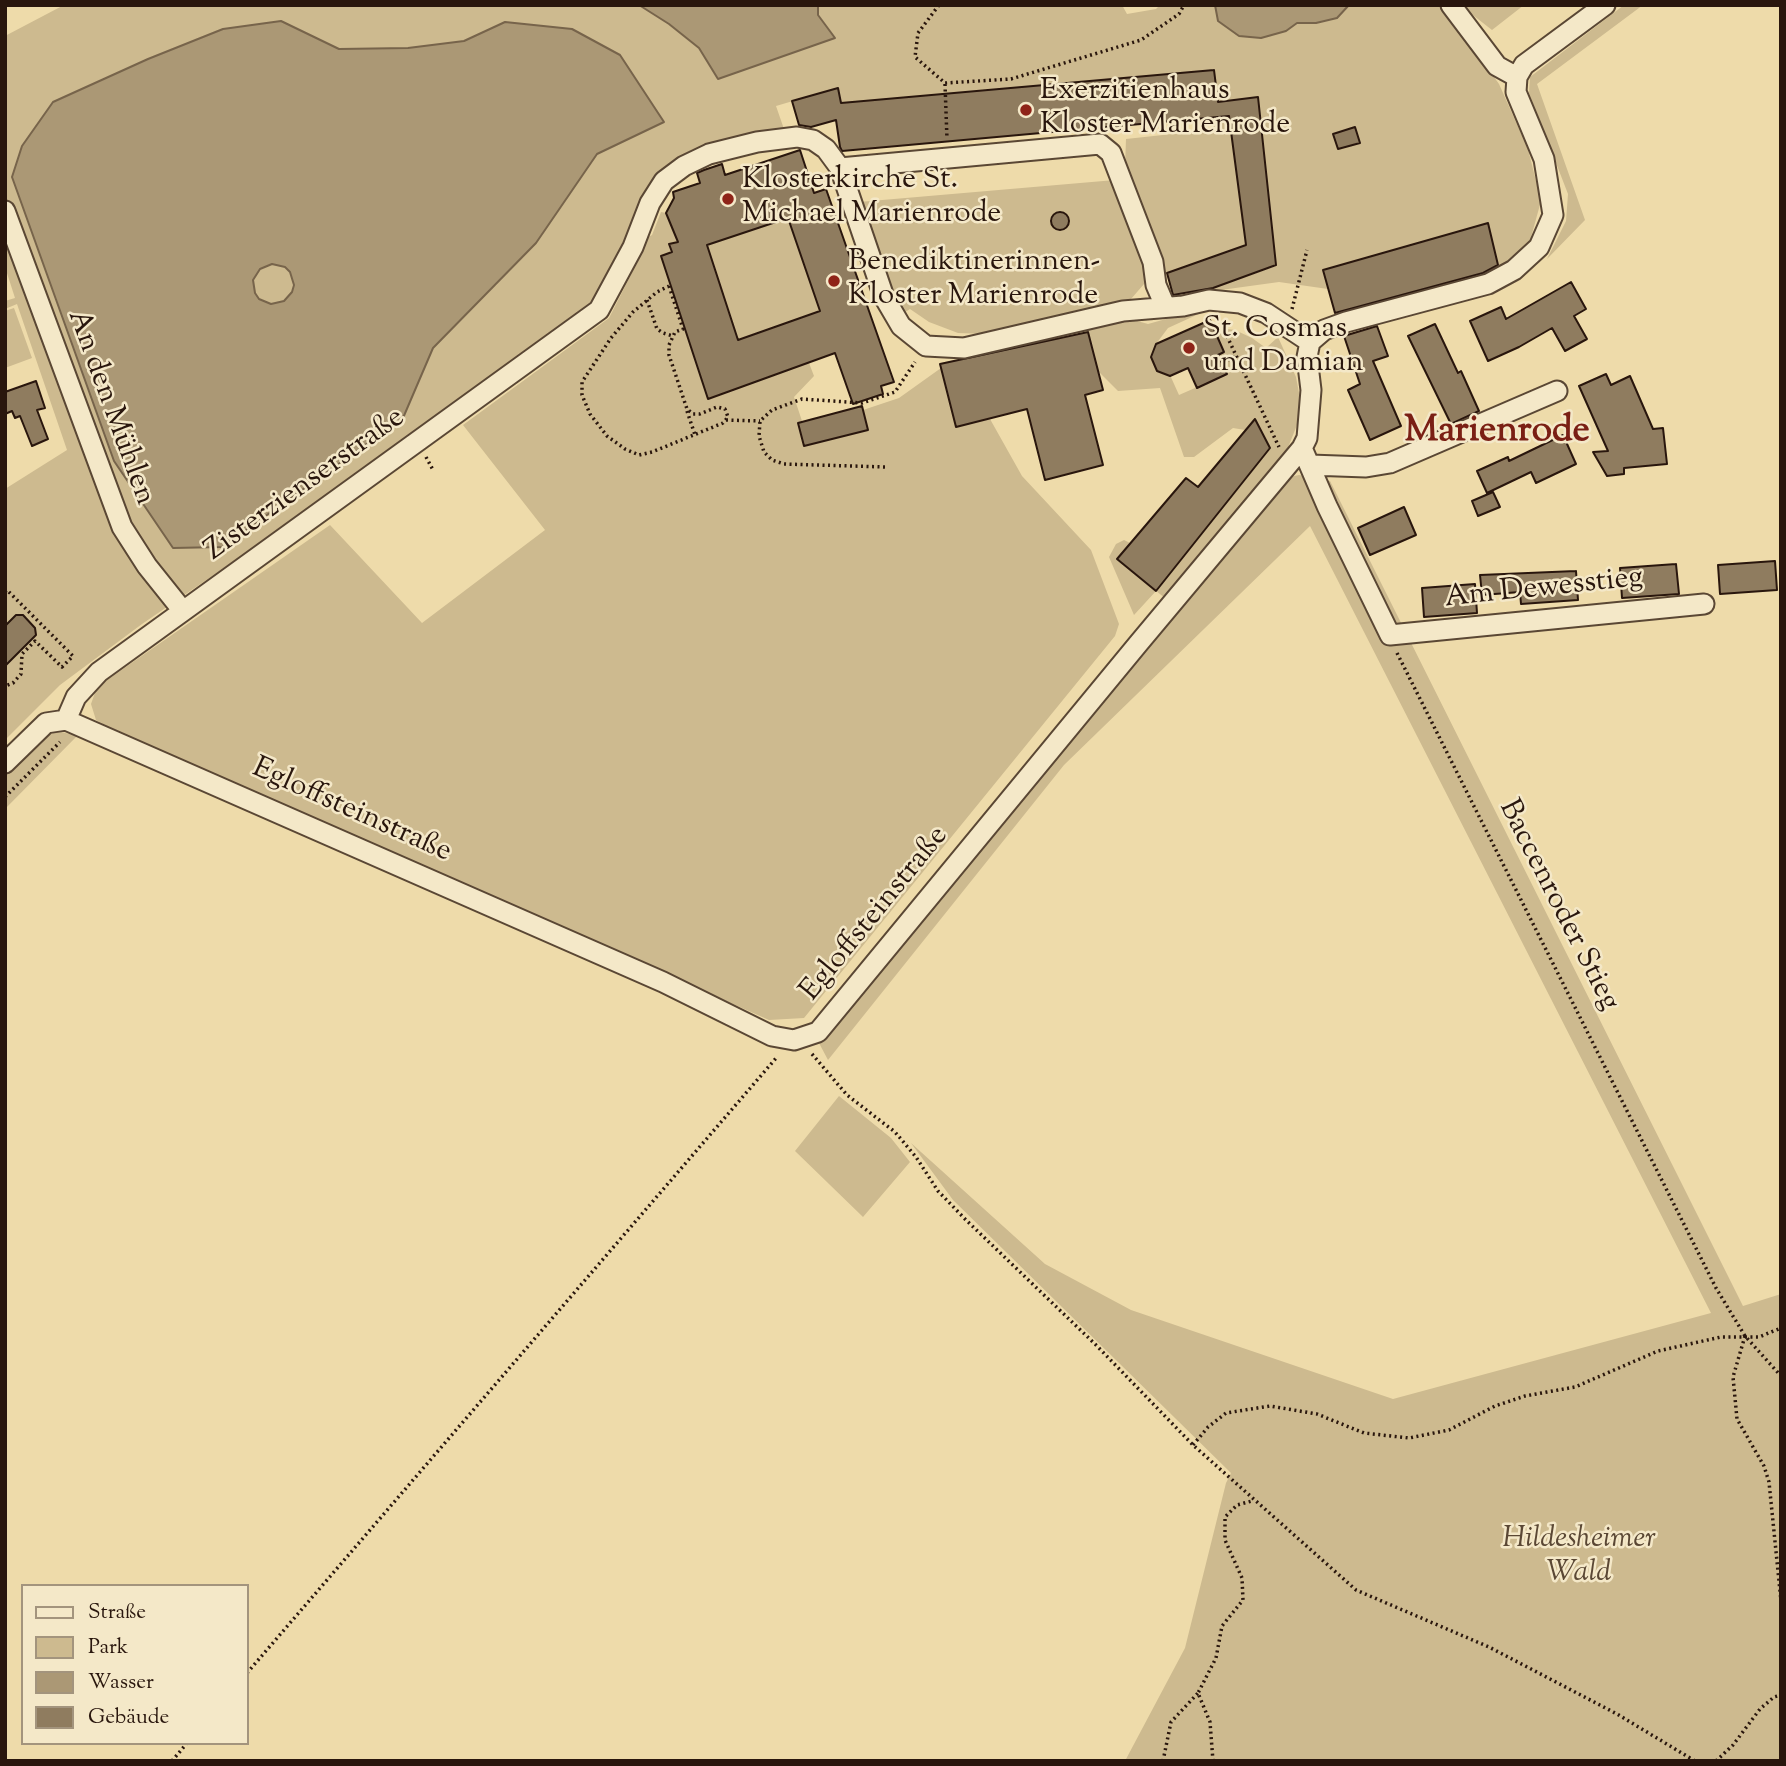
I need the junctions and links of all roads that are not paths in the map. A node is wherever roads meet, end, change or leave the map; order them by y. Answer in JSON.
{"nodes":[{"id":1,"x":1451,"y":5,"type":"edge"},
{"id":2,"x":1605,"y":5,"type":"edge"},
{"id":3,"x":1517,"y":77,"type":"junction"},
{"id":4,"x":840,"y":168,"type":"junction"},
{"id":5,"x":5,"y":211,"type":"edge"},
{"id":6,"x":1165,"y":306,"type":"junction"},
{"id":7,"x":1310,"y":342,"type":"junction"},
{"id":8,"x":1556,"y":391,"type":"dead end"},
{"id":9,"x":1306,"y":457,"type":"junction"},
{"id":10,"x":1704,"y":604,"type":"dead end"},
{"id":11,"x":183,"y":611,"type":"junction"},
{"id":12,"x":66,"y":720,"type":"junction"},
{"id":13,"x":5,"y":763,"type":"edge"}],
"edges":[{"from":1,"to":3,"type":"street"},
{"from":2,"to":3,"type":"street"},
{"from":3,"to":7,"type":"street"},
{"from":4,"to":6,"type":"street"},
{"from":4,"to":6,"type":"street"},
{"from":4,"to":11,"type":"street","name":"Zisterzienserstraße"},
{"from":5,"to":11,"type":"street","name":"An den Mühlen"},
{"from":6,"to":7,"type":"street"},
{"from":7,"to":9,"type":"street"},
{"from":8,"to":9,"type":"street"},
{"from":9,"to":10,"type":"street","name":"Am Dewesstieg"},
{"from":9,"to":12,"type":"street","name":"Egloffsteinstraße"},
{"from":11,"to":12,"type":"street","name":"Zisterzienserstraße"},
{"from":12,"to":13,"type":"street"}]}
